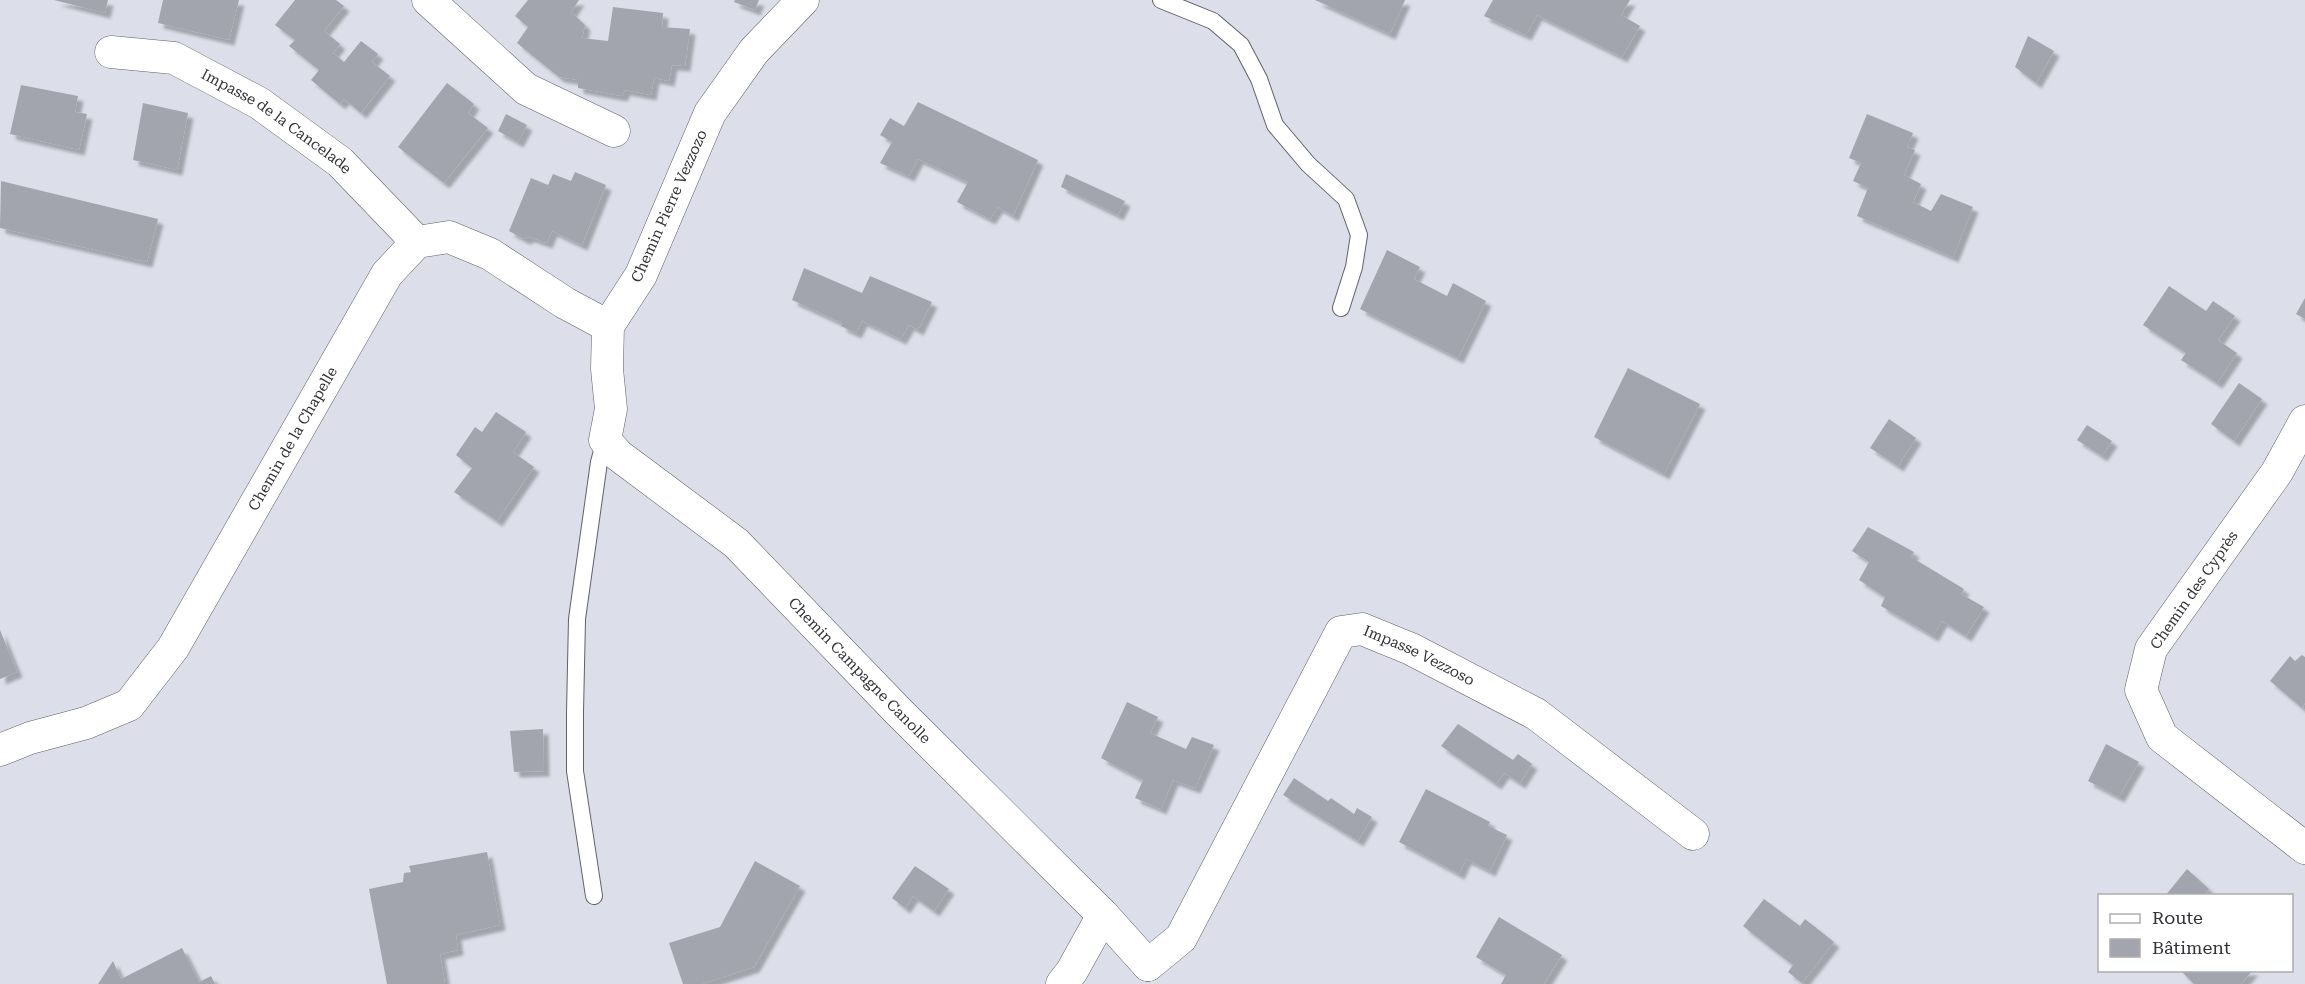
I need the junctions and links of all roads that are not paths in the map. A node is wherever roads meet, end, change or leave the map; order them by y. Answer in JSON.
{"nodes":[{"id":1,"x":428,"y":0,"type":"edge"},
{"id":2,"x":803,"y":0,"type":"edge"},
{"id":3,"x":1161,"y":0,"type":"edge"},
{"id":4,"x":111,"y":52,"type":"dead end"},
{"id":5,"x":614,"y":131,"type":"dead end"},
{"id":6,"x":417,"y":242,"type":"junction"},
{"id":7,"x":1341,"y":308,"type":"dead end"},
{"id":8,"x":609,"y":326,"type":"junction"},
{"id":9,"x":2305,"y":421,"type":"edge"},
{"id":10,"x":605,"y":440,"type":"junction"},
{"id":11,"x":0,"y":750,"type":"edge"},
{"id":12,"x":1693,"y":834,"type":"dead end"},
{"id":13,"x":2305,"y":848,"type":"edge"},
{"id":14,"x":594,"y":896,"type":"dead end"},
{"id":15,"x":1103,"y":915,"type":"junction"},
{"id":16,"x":1144,"y":974,"type":"edge"},
{"id":17,"x":1062,"y":984,"type":"edge"}],
"edges":[{"from":1,"to":5,"type":"street"},
{"from":2,"to":8,"type":"street","name":"Chemin Pierre Vezzozo"},
{"from":3,"to":7,"type":"lane"},
{"from":4,"to":6,"type":"street","name":"Impasse de la Cancelade"},
{"from":6,"to":8,"type":"street"},
{"from":6,"to":11,"type":"street","name":"Chemin de la Chapelle"},
{"from":8,"to":10,"type":"street","name":"Chemin Pierre Vezzozo"},
{"from":9,"to":13,"type":"street","name":"Chemin des Cyprès"},
{"from":10,"to":14,"type":"lane"},
{"from":10,"to":15,"type":"street","name":"Chemin Campagne Canolle"},
{"from":12,"to":16,"type":"street","name":"Impasse Vezzoso"},
{"from":15,"to":16,"type":"street","name":"Chemin Campagne Canolle"},
{"from":15,"to":17,"type":"street"}]}
